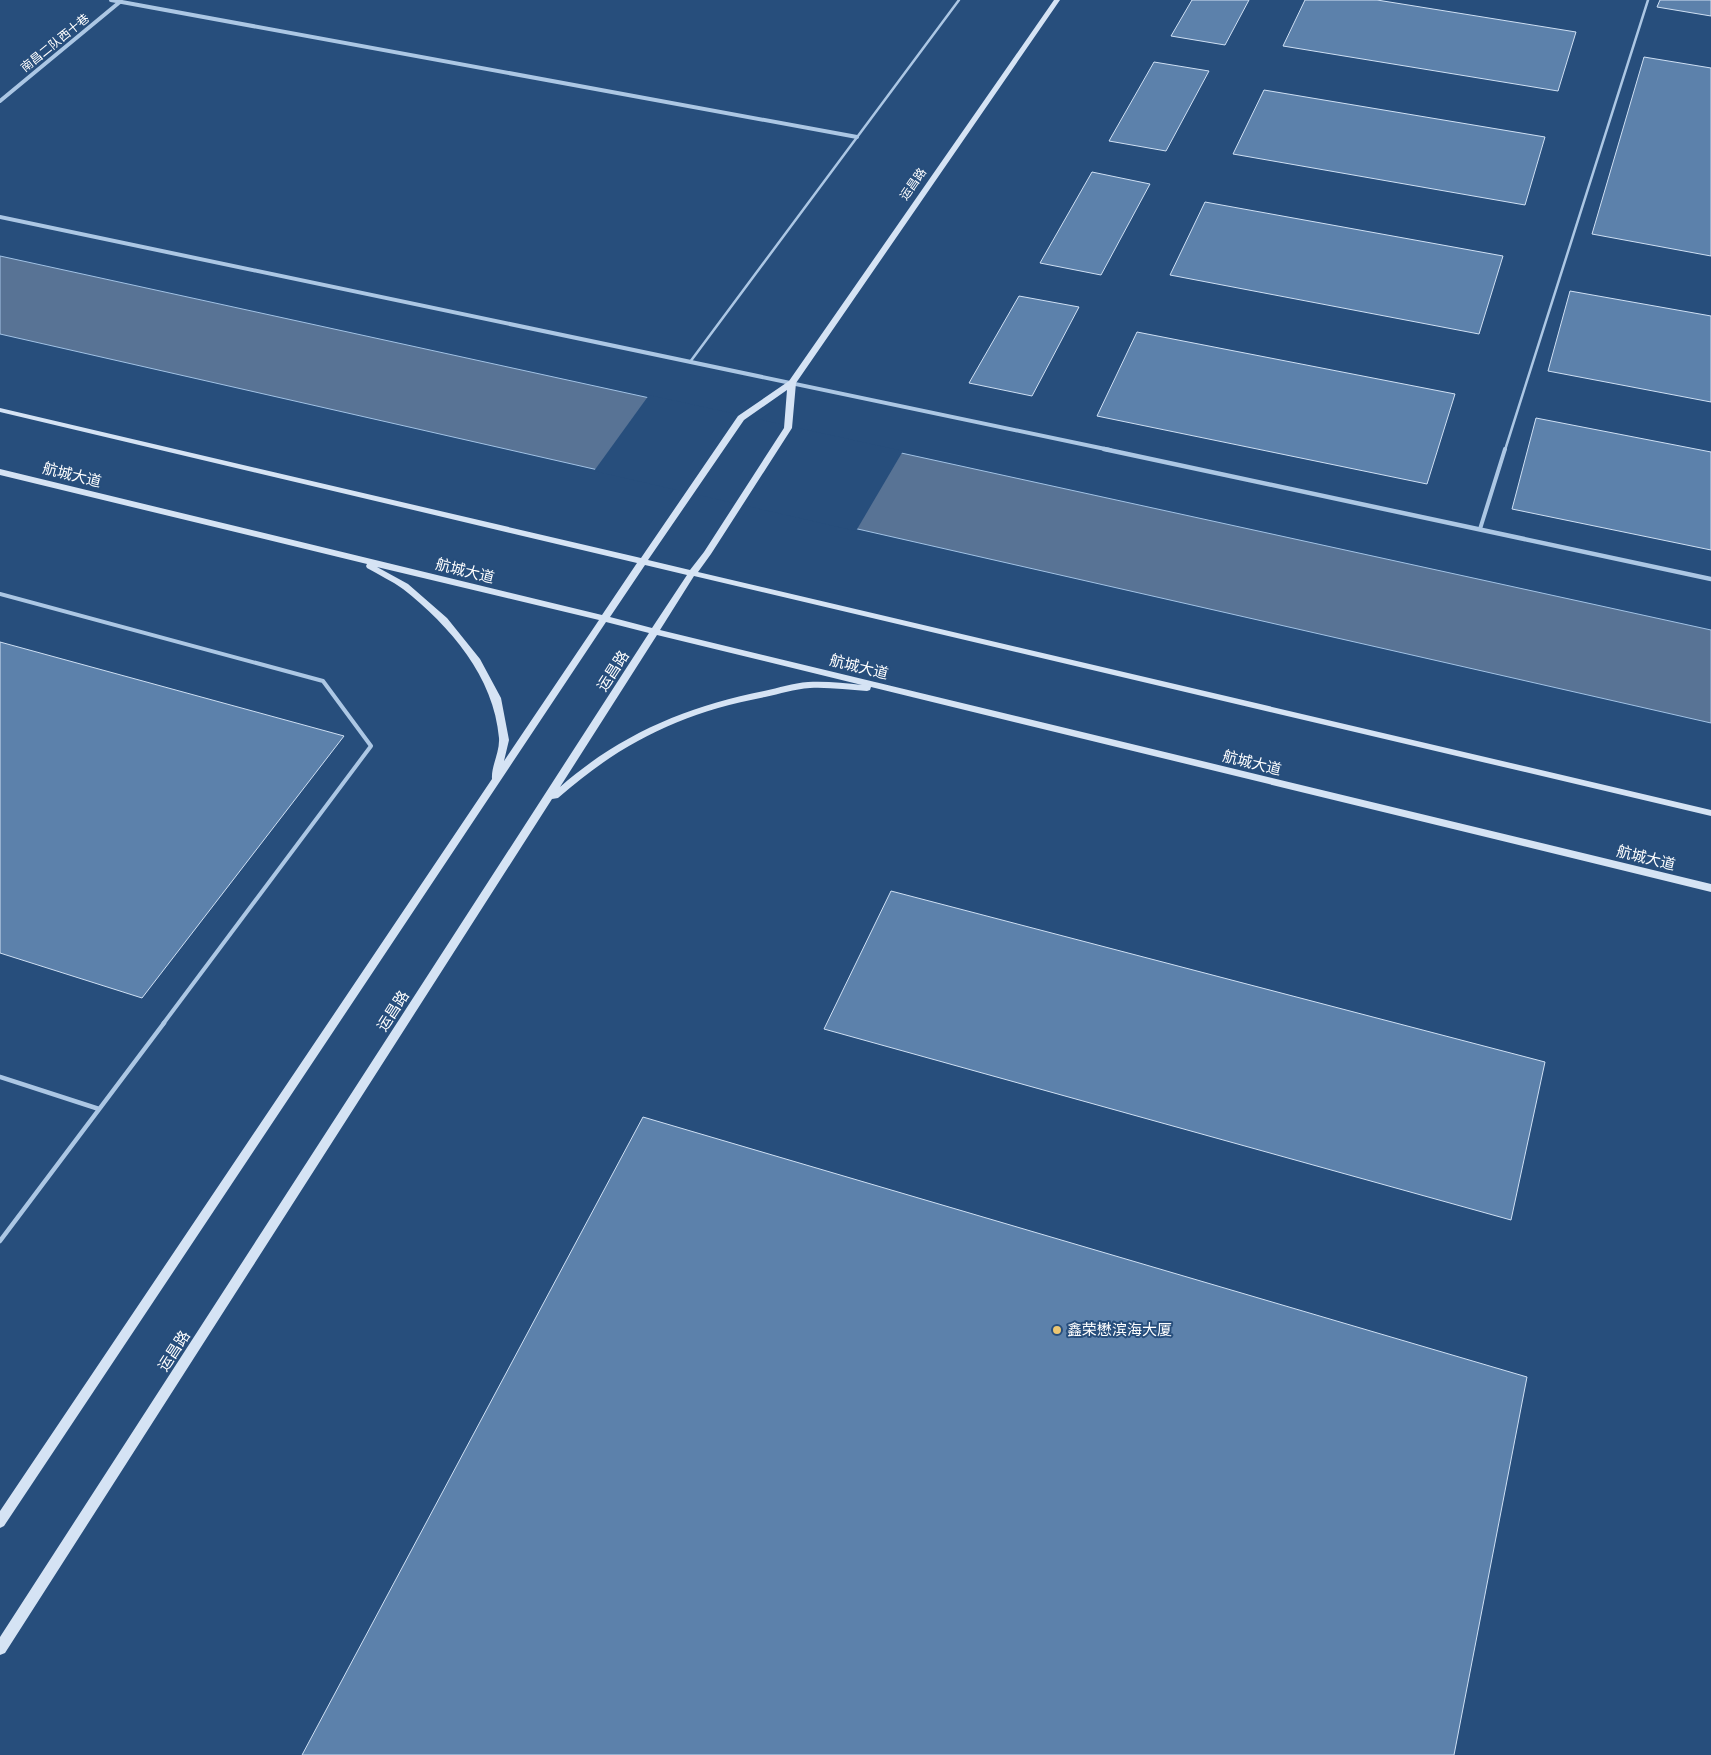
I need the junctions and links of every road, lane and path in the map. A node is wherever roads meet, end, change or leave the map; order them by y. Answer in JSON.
{"nodes":[{"id":1,"x":111,"y":0,"type":"edge"},
{"id":2,"x":959,"y":0,"type":"edge"},
{"id":3,"x":1057,"y":0,"type":"edge"},
{"id":4,"x":1648,"y":0,"type":"edge"},
{"id":5,"x":122,"y":1,"type":"edge"},
{"id":6,"x":0,"y":101,"type":"edge"},
{"id":7,"x":858,"y":137,"type":"junction"},
{"id":8,"x":0,"y":217,"type":"edge"},
{"id":9,"x":690,"y":362,"type":"junction"},
{"id":10,"x":792,"y":383,"type":"junction"},
{"id":11,"x":0,"y":410,"type":"edge"},
{"id":12,"x":0,"y":472,"type":"edge"},
{"id":13,"x":1480,"y":530,"type":"junction"},
{"id":14,"x":358,"y":559,"type":"junction"},
{"id":15,"x":643,"y":561,"type":"junction"},
{"id":16,"x":692,"y":573,"type":"junction"},
{"id":17,"x":1711,"y":579,"type":"edge"},
{"id":18,"x":0,"y":594,"type":"edge"},
{"id":19,"x":605,"y":620,"type":"junction"},
{"id":20,"x":656,"y":632,"type":"junction"},
{"id":21,"x":890,"y":689,"type":"junction"},
{"id":22,"x":495,"y":783,"type":"junction"},
{"id":23,"x":541,"y":809,"type":"junction"},
{"id":24,"x":1711,"y":813,"type":"edge"},
{"id":25,"x":1711,"y":888,"type":"edge"},
{"id":26,"x":0,"y":1078,"type":"edge"},
{"id":27,"x":99,"y":1109,"type":"junction"},
{"id":28,"x":0,"y":1241,"type":"edge"},
{"id":29,"x":0,"y":1522,"type":"edge"},
{"id":30,"x":0,"y":1648,"type":"edge"}],
"edges":[{"from":1,"to":5,"type":"street"},
{"from":2,"to":7,"type":"lane"},
{"from":3,"to":10,"type":"main road","name":"运昌路"},
{"from":4,"to":13,"type":"lane"},
{"from":5,"to":6,"type":"street","name":"南昌二队西十巷"},
{"from":5,"to":7,"type":"street"},
{"from":7,"to":9,"type":"lane"},
{"from":8,"to":9,"type":"street"},
{"from":9,"to":10,"type":"street"},
{"from":10,"to":13,"type":"street"},
{"from":10,"to":15,"type":"main road","name":"运昌路"},
{"from":10,"to":16,"type":"main road","name":"运昌路"},
{"from":11,"to":15,"type":"main road"},
{"from":12,"to":14,"type":"main road","name":"航城大道"},
{"from":13,"to":17,"type":"street"},
{"from":14,"to":19,"type":"main road","name":"航城大道"},
{"from":14,"to":22,"type":"main road"},
{"from":15,"to":16,"type":"main road"},
{"from":15,"to":19,"type":"main road","name":"运昌路"},
{"from":16,"to":20,"type":"main road","name":"运昌路"},
{"from":16,"to":24,"type":"main road"},
{"from":18,"to":27,"type":"lane"},
{"from":19,"to":20,"type":"main road","name":"航城大道"},
{"from":19,"to":22,"type":"main road","name":"运昌路"},
{"from":20,"to":21,"type":"main road","name":"航城大道"},
{"from":20,"to":23,"type":"main road","name":"运昌路"},
{"from":21,"to":23,"type":"main road"},
{"from":21,"to":25,"type":"main road","name":"航城大道"},
{"from":22,"to":29,"type":"main road","name":"运昌路"},
{"from":23,"to":30,"type":"main road","name":"运昌路"},
{"from":26,"to":27,"type":"lane"},
{"from":27,"to":28,"type":"lane"}]}
